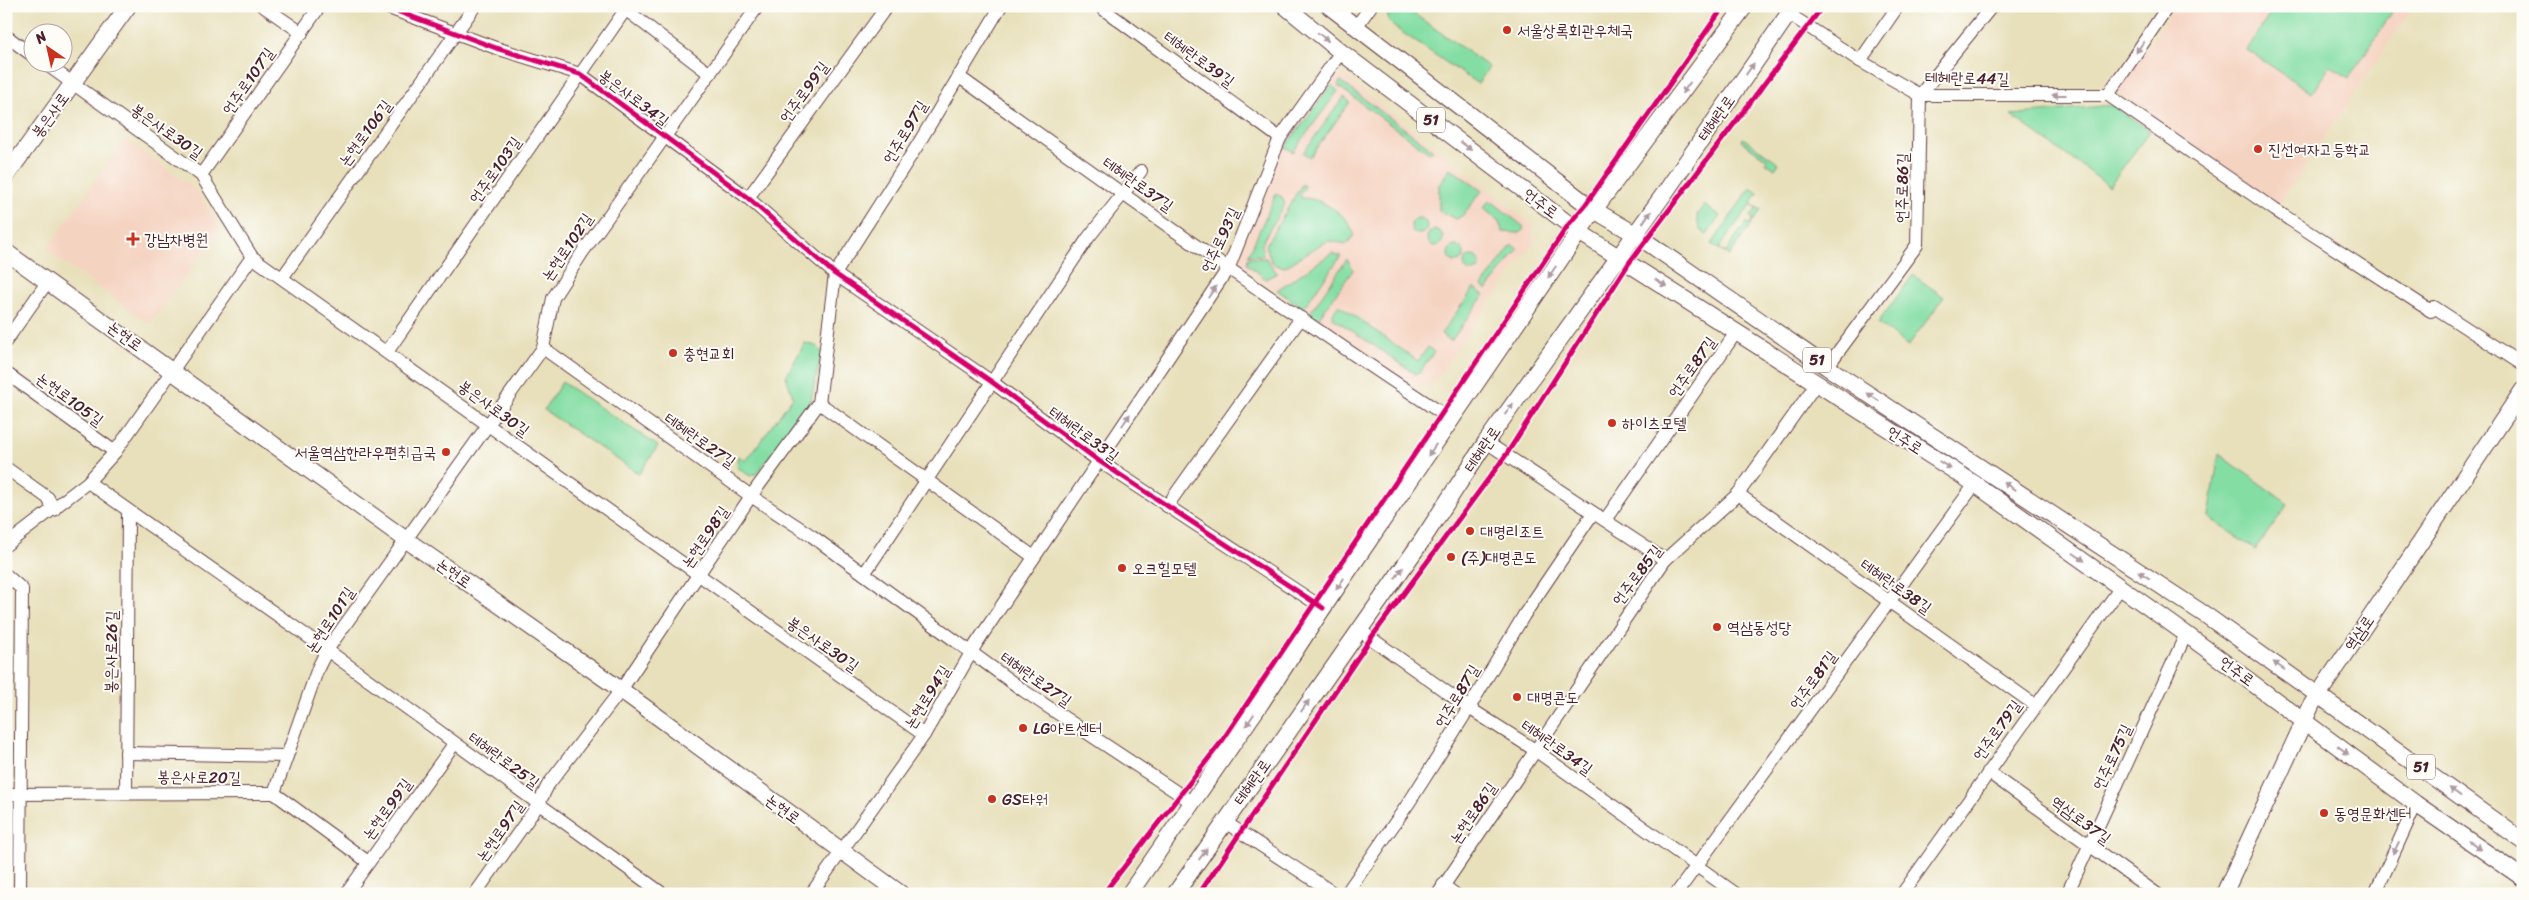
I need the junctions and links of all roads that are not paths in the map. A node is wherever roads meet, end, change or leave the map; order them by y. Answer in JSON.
{"nodes":[{"id":1,"x":128,"y":6,"type":"edge"},
{"id":2,"x":263,"y":6,"type":"edge"},
{"id":3,"x":320,"y":6,"type":"edge"},
{"id":4,"x":383,"y":6,"type":"edge"},
{"id":5,"x":474,"y":6,"type":"edge"},
{"id":6,"x":758,"y":6,"type":"edge"},
{"id":7,"x":887,"y":6,"type":"edge"},
{"id":8,"x":1001,"y":6,"type":"edge"},
{"id":9,"x":1099,"y":6,"type":"edge"},
{"id":10,"x":1285,"y":6,"type":"edge"},
{"id":11,"x":1329,"y":6,"type":"edge"},
{"id":12,"x":1371,"y":6,"type":"edge"},
{"id":13,"x":1745,"y":6,"type":"edge"},
{"id":14,"x":1898,"y":6,"type":"edge"},
{"id":15,"x":1992,"y":6,"type":"edge"},
{"id":16,"x":2168,"y":6,"type":"edge"},
{"id":17,"x":625,"y":7,"type":"edge"},
{"id":18,"x":1791,"y":10,"type":"edge"},
{"id":19,"x":1356,"y":27,"type":"junction"},
{"id":20,"x":456,"y":32,"type":"junction"},
{"id":21,"x":302,"y":33,"type":"junction"},
{"id":22,"x":6,"y":36,"type":"edge"},
{"id":23,"x":22,"y":48,"type":"edge"},
{"id":24,"x":1341,"y":52,"type":"junction"},
{"id":25,"x":1860,"y":61,"type":"junction"},
{"id":26,"x":56,"y":72,"type":"edge"},
{"id":27,"x":580,"y":74,"type":"junction"},
{"id":28,"x":710,"y":74,"type":"junction"},
{"id":29,"x":958,"y":76,"type":"junction"},
{"id":30,"x":72,"y":84,"type":"junction"},
{"id":31,"x":1920,"y":95,"type":"junction"},
{"id":32,"x":2108,"y":95,"type":"junction"},
{"id":33,"x":665,"y":137,"type":"junction"},
{"id":34,"x":1280,"y":138,"type":"junction"},
{"id":35,"x":1141,"y":171,"type":"dead end"},
{"id":36,"x":201,"y":175,"type":"junction"},
{"id":37,"x":6,"y":176,"type":"edge"},
{"id":38,"x":1122,"y":194,"type":"junction"},
{"id":39,"x":748,"y":198,"type":"junction"},
{"id":40,"x":1594,"y":210,"type":"junction"},
{"id":41,"x":1579,"y":232,"type":"junction"},
{"id":42,"x":1635,"y":234,"type":"junction"},
{"id":43,"x":6,"y":252,"type":"edge"},
{"id":44,"x":252,"y":257,"type":"junction"},
{"id":45,"x":1619,"y":257,"type":"junction"},
{"id":46,"x":1230,"y":267,"type":"junction"},
{"id":47,"x":835,"y":274,"type":"junction"},
{"id":48,"x":282,"y":278,"type":"junction"},
{"id":49,"x":48,"y":281,"type":"junction"},
{"id":50,"x":1301,"y":318,"type":"junction"},
{"id":51,"x":1737,"y":332,"type":"junction"},
{"id":52,"x":6,"y":341,"type":"edge"},
{"id":53,"x":543,"y":348,"type":"junction"},
{"id":54,"x":386,"y":352,"type":"junction"},
{"id":55,"x":2523,"y":365,"type":"edge"},
{"id":56,"x":1827,"y":367,"type":"junction"},
{"id":57,"x":172,"y":370,"type":"junction"},
{"id":58,"x":6,"y":373,"type":"edge"},
{"id":59,"x":992,"y":382,"type":"junction"},
{"id":60,"x":1816,"y":384,"type":"junction"},
{"id":61,"x":2523,"y":390,"type":"edge"},
{"id":62,"x":818,"y":403,"type":"junction"},
{"id":63,"x":1452,"y":420,"type":"junction"},
{"id":64,"x":487,"y":423,"type":"junction"},
{"id":65,"x":1486,"y":442,"type":"junction"},
{"id":66,"x":115,"y":452,"type":"junction"},
{"id":67,"x":1099,"y":461,"type":"junction"},
{"id":68,"x":6,"y":468,"type":"edge"},
{"id":69,"x":925,"y":480,"type":"junction"},
{"id":70,"x":88,"y":482,"type":"junction"},
{"id":71,"x":1975,"y":484,"type":"junction"},
{"id":72,"x":1738,"y":494,"type":"junction"},
{"id":73,"x":751,"y":496,"type":"junction"},
{"id":74,"x":1166,"y":506,"type":"junction"},
{"id":75,"x":54,"y":510,"type":"junction"},
{"id":76,"x":128,"y":512,"type":"junction"},
{"id":77,"x":1593,"y":513,"type":"junction"},
{"id":78,"x":1605,"y":520,"type":"junction"},
{"id":79,"x":405,"y":539,"type":"junction"},
{"id":80,"x":6,"y":545,"type":"edge"},
{"id":81,"x":1034,"y":557,"type":"junction"},
{"id":82,"x":1665,"y":560,"type":"junction"},
{"id":83,"x":864,"y":574,"type":"junction"},
{"id":84,"x":6,"y":575,"type":"edge"},
{"id":85,"x":698,"y":576,"type":"junction"},
{"id":86,"x":2121,"y":587,"type":"junction"},
{"id":87,"x":1890,"y":601,"type":"junction"},
{"id":88,"x":1323,"y":608,"type":"junction"},
{"id":89,"x":1358,"y":630,"type":"junction"},
{"id":90,"x":2186,"y":634,"type":"junction"},
{"id":91,"x":327,"y":650,"type":"junction"},
{"id":92,"x":972,"y":654,"type":"junction"},
{"id":93,"x":620,"y":690,"type":"junction"},
{"id":94,"x":2319,"y":694,"type":"junction"},
{"id":95,"x":2035,"y":705,"type":"junction"},
{"id":96,"x":1469,"y":708,"type":"junction"},
{"id":97,"x":2304,"y":721,"type":"junction"},
{"id":98,"x":924,"y":735,"type":"junction"},
{"id":99,"x":454,"y":744,"type":"junction"},
{"id":100,"x":1535,"y":750,"type":"junction"},
{"id":101,"x":126,"y":753,"type":"junction"},
{"id":102,"x":287,"y":756,"type":"junction"},
{"id":103,"x":1988,"y":772,"type":"junction"},
{"id":104,"x":126,"y":793,"type":"junction"},
{"id":105,"x":274,"y":793,"type":"junction"},
{"id":106,"x":6,"y":794,"type":"edge"},
{"id":107,"x":19,"y":794,"type":"junction"},
{"id":108,"x":1193,"y":803,"type":"junction"},
{"id":109,"x":538,"y":804,"type":"junction"},
{"id":110,"x":2416,"y":804,"type":"junction"},
{"id":111,"x":1225,"y":822,"type":"junction"},
{"id":112,"x":2523,"y":841,"type":"edge"},
{"id":113,"x":2088,"y":846,"type":"junction"},
{"id":114,"x":1162,"y":847,"type":"junction"},
{"id":115,"x":842,"y":851,"type":"junction"},
{"id":116,"x":368,"y":862,"type":"junction"},
{"id":117,"x":1698,"y":865,"type":"junction"},
{"id":118,"x":2523,"y":878,"type":"edge"},
{"id":119,"x":1441,"y":889,"type":"edge"},
{"id":120,"x":20,"y":894,"type":"edge"},
{"id":121,"x":346,"y":894,"type":"edge"},
{"id":122,"x":475,"y":894,"type":"edge"},
{"id":123,"x":663,"y":894,"type":"edge"},
{"id":124,"x":811,"y":894,"type":"edge"},
{"id":125,"x":901,"y":894,"type":"edge"},
{"id":126,"x":1128,"y":894,"type":"edge"},
{"id":127,"x":1141,"y":894,"type":"edge"},
{"id":128,"x":1175,"y":894,"type":"edge"},
{"id":129,"x":1335,"y":894,"type":"edge"},
{"id":130,"x":1346,"y":894,"type":"edge"},
{"id":131,"x":1456,"y":894,"type":"edge"},
{"id":132,"x":1676,"y":894,"type":"edge"},
{"id":133,"x":1736,"y":894,"type":"edge"},
{"id":134,"x":1902,"y":894,"type":"edge"},
{"id":135,"x":2067,"y":894,"type":"edge"},
{"id":136,"x":2157,"y":894,"type":"edge"},
{"id":137,"x":2224,"y":894,"type":"edge"},
{"id":138,"x":2376,"y":894,"type":"edge"}],
"edges":[{"from":1,"to":30,"type":"main road","name":"봉은사로"},
{"from":2,"to":21,"type":"street"},
{"from":3,"to":21,"type":"street","name":"언주로107길"},
{"from":4,"to":20,"type":"street","name":"봉은사로34길"},
{"from":5,"to":20,"type":"street","name":"논현로106길"},
{"from":6,"to":28,"type":"street","name":"논현로102길"},
{"from":7,"to":39,"type":"street","name":"언주로99길"},
{"from":8,"to":29,"type":"street","name":"언주로97길"},
{"from":9,"to":34,"type":"street","name":"테헤란로39길"},
{"from":10,"to":24,"type":"main road","name":"언주로","number":"51","one_way":true},
{"from":11,"to":19,"type":"main road","name":"언주로","number":"51"},
{"from":12,"to":19,"type":"street"},
{"from":13,"to":40,"type":"main road","one_way":true},
{"from":14,"to":25,"type":"street"},
{"from":15,"to":31,"type":"street"},
{"from":16,"to":32,"type":"street","one_way":true},
{"from":17,"to":27,"type":"street","name":"언주로103길"},
{"from":17,"to":28,"type":"street"},
{"from":18,"to":25,"type":"street","name":"테헤란로44길"},
{"from":42,"to":18,"type":"main road","name":"테헤란로","one_way":true},
{"from":19,"to":40,"type":"main road","name":"언주로","number":"51"},
{"from":20,"to":27,"type":"street","name":"봉은사로34길"},
{"from":20,"to":48,"type":"street","name":"논현로106길"},
{"from":21,"to":36,"type":"street","name":"언주로107길"},
{"from":22,"to":23,"type":"street"},
{"from":24,"to":34,"type":"street","name":"언주로93길"},
{"from":24,"to":41,"type":"main road","name":"언주로","number":"51","one_way":true},
{"from":25,"to":31,"type":"street","name":"테헤란로44길"},
{"from":26,"to":30,"type":"street","name":"봉은사로30길"},
{"from":27,"to":33,"type":"street","name":"봉은사로34길"},
{"from":27,"to":54,"type":"street","name":"언주로103길"},
{"from":28,"to":33,"type":"street","name":"논현로102길"},
{"from":29,"to":38,"type":"street","name":"테헤란로37길"},
{"from":29,"to":47,"type":"street","name":"언주로97길"},
{"from":30,"to":36,"type":"street","name":"봉은사로30길"},
{"from":30,"to":37,"type":"main road","name":"봉은사로"},
{"from":32,"to":31,"type":"street","name":"테헤란로44길","one_way":true},
{"from":31,"to":56,"type":"street","name":"언주로86길"},
{"from":32,"to":55,"type":"street"},
{"from":33,"to":39,"type":"street","name":"봉은사로34길"},
{"from":33,"to":53,"type":"street","name":"논현로102길"},
{"from":34,"to":46,"type":"street","name":"언주로93길"},
{"from":35,"to":38,"type":"street"},
{"from":36,"to":44,"type":"street","name":"봉은사로30길"},
{"from":38,"to":46,"type":"street","name":"테헤란로37길"},
{"from":38,"to":59,"type":"street"},
{"from":39,"to":47,"type":"street","name":"봉은사로34길"},
{"from":40,"to":41,"type":"main road"},
{"from":40,"to":42,"type":"main road","name":"언주로","number":"51"},
{"from":41,"to":45,"type":"main road","name":"언주로","number":"51"},
{"from":41,"to":63,"type":"main road","one_way":true},
{"from":42,"to":45,"type":"main road","name":"테헤란로"},
{"from":42,"to":56,"type":"main road","name":"언주로","number":"51"},
{"from":43,"to":49,"type":"main road","name":"논현로"},
{"from":44,"to":48,"type":"street","name":"봉은사로30길"},
{"from":44,"to":57,"type":"street"},
{"from":45,"to":51,"type":"main road","name":"언주로","number":"51","one_way":true},
{"from":65,"to":45,"type":"main road","name":"테헤란로","one_way":true},
{"from":46,"to":50,"type":"street","name":"테헤란로37길"},
{"from":67,"to":46,"type":"street","name":"언주로93길","one_way":true},
{"from":47,"to":59,"type":"street","name":"테헤란로33길"},
{"from":47,"to":62,"type":"street","name":"논현로98길"},
{"from":48,"to":54,"type":"street","name":"봉은사로30길"},
{"from":49,"to":52,"type":"street"},
{"from":49,"to":57,"type":"main road","name":"논현로"},
{"from":50,"to":63,"type":"street","name":"테헤란로37길"},
{"from":50,"to":74,"type":"street"},
{"from":51,"to":60,"type":"main road","name":"언주로","number":"51"},
{"from":51,"to":78,"type":"street","name":"언주로87길"},
{"from":53,"to":64,"type":"street","name":"논현로102길"},
{"from":53,"to":73,"type":"street","name":"테헤란로27길"},
{"from":54,"to":64,"type":"street","name":"봉은사로30길"},
{"from":94,"to":56,"type":"main road","name":"언주로","number":"51","one_way":true},
{"from":57,"to":66,"type":"street"},
{"from":57,"to":79,"type":"main road","name":"논현로"},
{"from":58,"to":66,"type":"street","name":"논현로105길"},
{"from":59,"to":67,"type":"street","name":"테헤란로33길"},
{"from":59,"to":69,"type":"street"},
{"from":60,"to":71,"type":"main road","name":"언주로","number":"51","one_way":true},
{"from":60,"to":72,"type":"street","name":"언주로85길"},
{"from":61,"to":94,"type":"main road","name":"역삼로"},
{"from":62,"to":69,"type":"street"},
{"from":62,"to":73,"type":"street","name":"논현로98길"},
{"from":63,"to":88,"type":"main road","one_way":true},
{"from":64,"to":79,"type":"street","name":"논현로102길"},
{"from":64,"to":85,"type":"street","name":"봉은사로30길"},
{"from":65,"to":77,"type":"street"},
{"from":89,"to":65,"type":"main road","name":"테헤란로","one_way":true},
{"from":66,"to":70,"type":"street"},
{"from":67,"to":74,"type":"street","name":"테헤란로33길"},
{"from":67,"to":81,"type":"street","name":"논현로94길"},
{"from":68,"to":75,"type":"street"},
{"from":69,"to":81,"type":"street"},
{"from":69,"to":83,"type":"street"},
{"from":70,"to":75,"type":"street"},
{"from":70,"to":76,"type":"street"},
{"from":71,"to":86,"type":"main road","name":"언주로","number":"51","one_way":true},
{"from":71,"to":87,"type":"street","name":"언주로81길"},
{"from":72,"to":82,"type":"street","name":"언주로85길"},
{"from":72,"to":87,"type":"street","name":"테헤란로38길"},
{"from":73,"to":83,"type":"street","name":"테헤란로27길"},
{"from":73,"to":85,"type":"street","name":"논현로98길"},
{"from":74,"to":88,"type":"street","name":"테헤란로33길"},
{"from":75,"to":80,"type":"street"},
{"from":76,"to":91,"type":"street"},
{"from":76,"to":101,"type":"street","name":"봉은사로26길"},
{"from":77,"to":78,"type":"street"},
{"from":77,"to":96,"type":"street","name":"언주로87길"},
{"from":78,"to":82,"type":"street"},
{"from":79,"to":91,"type":"street","name":"논현로101길"},
{"from":79,"to":93,"type":"main road","name":"논현로"},
{"from":81,"to":92,"type":"street","name":"논현로94길"},
{"from":82,"to":100,"type":"street","name":"언주로85길"},
{"from":83,"to":92,"type":"street","name":"테헤란로27길"},
{"from":84,"to":107,"type":"street"},
{"from":85,"to":93,"type":"street","name":"논현로98길"},
{"from":85,"to":98,"type":"street","name":"봉은사로30길"},
{"from":86,"to":90,"type":"main road","name":"언주로","number":"51"},
{"from":86,"to":95,"type":"street","name":"언주로79길"},
{"from":87,"to":95,"type":"street","name":"테헤란로38길"},
{"from":87,"to":117,"type":"street","name":"언주로81길"},
{"from":88,"to":108,"type":"main road","one_way":true},
{"from":89,"to":96,"type":"street","name":"테헤란로34길"},
{"from":111,"to":89,"type":"main road","name":"테헤란로","one_way":true},
{"from":90,"to":97,"type":"main road","name":"언주로","number":"51"},
{"from":90,"to":113,"type":"street","name":"언주로75길"},
{"from":91,"to":99,"type":"street","name":"테헤란로25길"},
{"from":91,"to":102,"type":"street","name":"논현로101길"},
{"from":92,"to":98,"type":"street","name":"논현로94길"},
{"from":92,"to":108,"type":"street","name":"테헤란로27길"},
{"from":93,"to":109,"type":"street","name":"논현로97길"},
{"from":93,"to":115,"type":"main road","name":"논현로"},
{"from":94,"to":97,"type":"main road","name":"역삼로"},
{"from":112,"to":94,"type":"main road","name":"언주로","number":"51","one_way":true},
{"from":95,"to":103,"type":"street","name":"언주로79길"},
{"from":96,"to":100,"type":"street","name":"테헤란로34길"},
{"from":96,"to":130,"type":"street","name":"언주로87길"},
{"from":97,"to":110,"type":"main road","name":"언주로","number":"51","one_way":true},
{"from":97,"to":137,"type":"main road","name":"역삼로"},
{"from":98,"to":115,"type":"street","name":"논현로94길"},
{"from":99,"to":109,"type":"street","name":"테헤란로25길"},
{"from":99,"to":116,"type":"street","name":"논현로99길"},
{"from":100,"to":117,"type":"street","name":"테헤란로34길"},
{"from":100,"to":119,"type":"street","name":"논현로86길"},
{"from":101,"to":102,"type":"street"},
{"from":101,"to":104,"type":"street","name":"봉은사로26길"},
{"from":102,"to":105,"type":"street","name":"논현로101길"},
{"from":103,"to":113,"type":"street","name":"역삼로37길"},
{"from":103,"to":134,"type":"street","name":"언주로79길"},
{"from":104,"to":105,"type":"street","name":"봉은사로20길"},
{"from":104,"to":107,"type":"street","name":"봉은사로20길"},
{"from":105,"to":116,"type":"street"},
{"from":106,"to":107,"type":"street","name":"봉은사로20길"},
{"from":107,"to":120,"type":"street"},
{"from":108,"to":114,"type":"main road"},
{"from":109,"to":122,"type":"street","name":"논현로97길"},
{"from":109,"to":123,"type":"street","name":"테헤란로25길"},
{"from":110,"to":118,"type":"main road","name":"언주로","number":"51","one_way":true},
{"from":110,"to":138,"type":"street","one_way":true},
{"from":128,"to":111,"type":"main road","name":"테헤란로","one_way":true},
{"from":111,"to":129,"type":"street"},
{"from":113,"to":135,"type":"street","name":"언주로75길"},
{"from":113,"to":136,"type":"street","name":"역삼로37길"},
{"from":114,"to":126,"type":"main road"},
{"from":114,"to":127,"type":"main road"},
{"from":115,"to":124,"type":"street","name":"논현로94길"},
{"from":115,"to":125,"type":"main road","name":"논현로"},
{"from":116,"to":121,"type":"street","name":"논현로99길"},
{"from":117,"to":132,"type":"street","name":"언주로81길"},
{"from":117,"to":133,"type":"street","name":"테헤란로34길"},
{"from":119,"to":131,"type":"street"}]}
